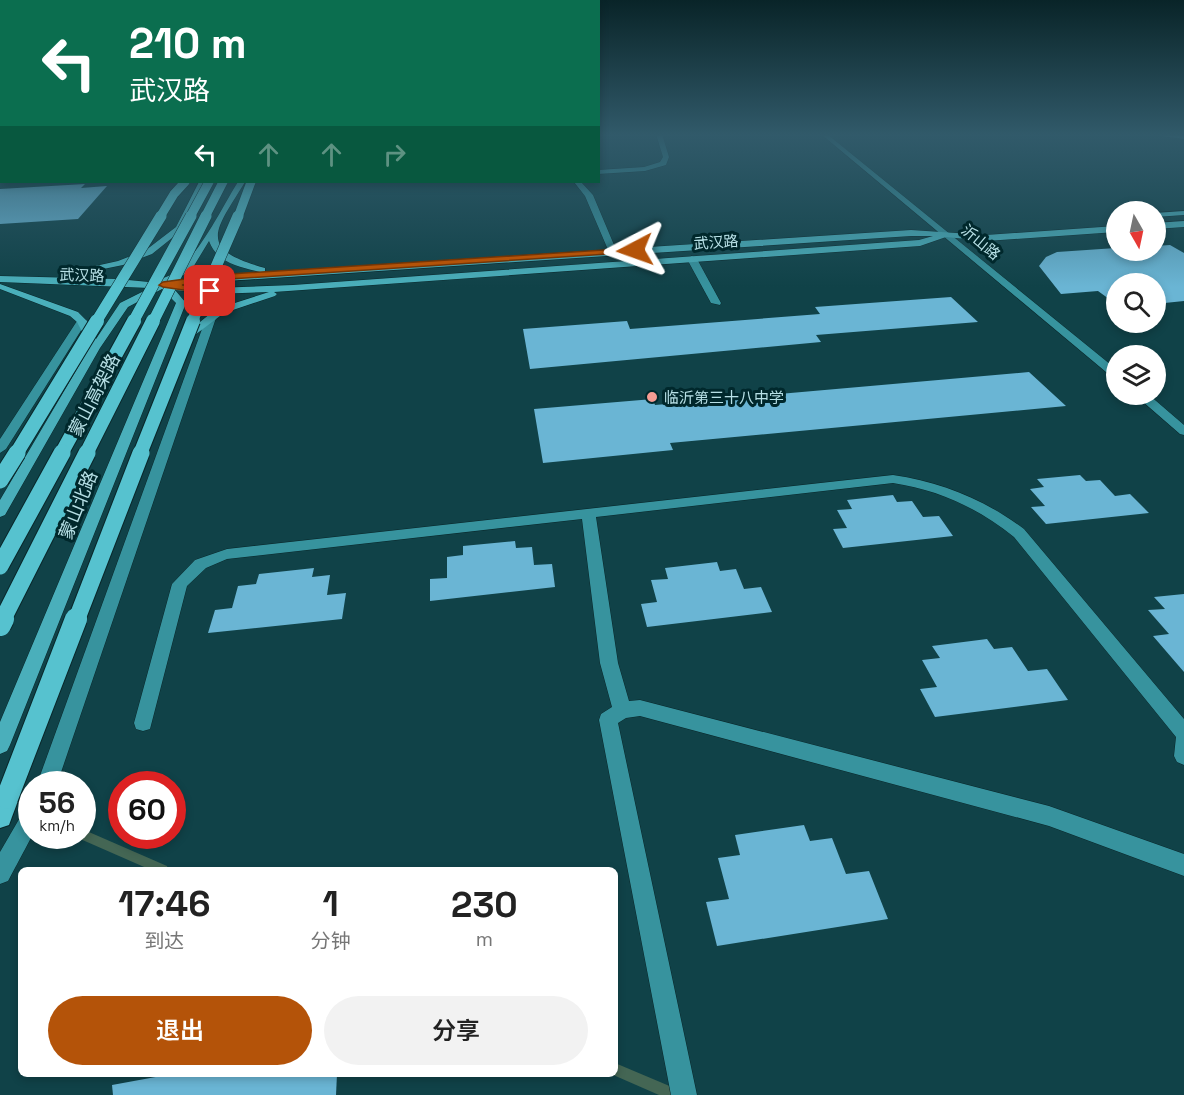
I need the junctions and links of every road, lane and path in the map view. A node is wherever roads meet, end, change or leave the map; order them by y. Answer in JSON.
{"nodes":[{"id":1,"x":182,"y":185,"type":"edge"},
{"id":2,"x":201,"y":185,"type":"edge"},
{"id":3,"x":207,"y":185,"type":"edge"},
{"id":4,"x":221,"y":185,"type":"edge"},
{"id":5,"x":239,"y":185,"type":"edge"},
{"id":6,"x":251,"y":185,"type":"edge"},
{"id":7,"x":580,"y":185,"type":"edge"},
{"id":8,"x":886,"y":185,"type":"edge"},
{"id":9,"x":1184,"y":213,"type":"edge"},
{"id":10,"x":1166,"y":214,"type":"edge"},
{"id":11,"x":1044,"y":224,"type":"dead end"},
{"id":12,"x":1184,"y":224,"type":"edge"},
{"id":13,"x":1166,"y":225,"type":"edge"},
{"id":14,"x":179,"y":228,"type":"junction"},
{"id":15,"x":213,"y":229,"type":"junction"},
{"id":16,"x":1106,"y":230,"type":"edge"},
{"id":17,"x":945,"y":234,"type":"junction"},
{"id":18,"x":613,"y":252,"type":"junction"},
{"id":19,"x":692,"y":259,"type":"junction"},
{"id":20,"x":283,"y":273,"type":"junction"},
{"id":21,"x":2,"y":283,"type":"edge"},
{"id":22,"x":163,"y":285,"type":"junction"},
{"id":23,"x":293,"y":288,"type":"junction"},
{"id":24,"x":716,"y":303,"type":"dead end"},
{"id":25,"x":211,"y":318,"type":"junction"},
{"id":26,"x":82,"y":321,"type":"junction"},
{"id":27,"x":95,"y":348,"type":"junction"},
{"id":28,"x":158,"y":363,"type":"junction"},
{"id":29,"x":1106,"y":367,"type":"edge"},
{"id":30,"x":1153,"y":405,"type":"edge"},
{"id":31,"x":1184,"y":431,"type":"edge"},
{"id":32,"x":0,"y":448,"type":"edge"},
{"id":33,"x":0,"y":480,"type":"edge"},
{"id":34,"x":0,"y":512,"type":"edge"},
{"id":35,"x":588,"y":513,"type":"junction"},
{"id":36,"x":0,"y":566,"type":"edge"},
{"id":37,"x":0,"y":625,"type":"edge"},
{"id":38,"x":622,"y":710,"type":"junction"},
{"id":39,"x":143,"y":723,"type":"dead end"},
{"id":40,"x":1184,"y":733,"type":"edge"},
{"id":41,"x":1184,"y":741,"type":"edge"},
{"id":42,"x":0,"y":745,"type":"edge"},
{"id":43,"x":1184,"y":756,"type":"edge"},
{"id":44,"x":52,"y":771,"type":"edge"},
{"id":45,"x":4,"y":807,"type":"edge"},
{"id":46,"x":18,"y":841,"type":"edge"},
{"id":47,"x":1184,"y":865,"type":"edge"},
{"id":48,"x":0,"y":873,"type":"edge"},
{"id":49,"x":684,"y":1095,"type":"edge"}],
"edges":[{"from":1,"to":33,"type":"highway","bridge":true},
{"from":2,"to":14,"type":"main road"},
{"from":3,"to":36,"type":"highway","name":"蒙山高架路","bridge":true},
{"from":4,"to":37,"type":"highway","name":"蒙山高架路","bridge":true},
{"from":5,"to":15,"type":"main road"},
{"from":6,"to":45,"type":"highway","bridge":true},
{"from":7,"to":18,"type":"street"},
{"from":8,"to":17,"type":"street","name":"沂山路"},
{"from":9,"to":10,"type":"main road"},
{"from":11,"to":17,"type":"main road","name":"武汉路"},
{"from":12,"to":13,"type":"main road"},
{"from":14,"to":21,"type":"main road"},
{"from":14,"to":22,"type":"main road"},
{"from":15,"to":20,"type":"main road"},
{"from":15,"to":22,"type":"main road"},
{"from":16,"to":17,"type":"main road","name":"武汉路"},
{"from":17,"to":18,"type":"main road","name":"武汉路"},
{"from":17,"to":19,"type":"main road","name":"武汉路"},
{"from":17,"to":29,"type":"street","name":"沂山路"},
{"from":18,"to":20,"type":"main road","name":"武汉路"},
{"from":19,"to":23,"type":"main road","name":"武汉路"},
{"from":19,"to":24,"type":"street"},
{"from":20,"to":22,"type":"main road","name":"武汉路"},
{"from":21,"to":22,"type":"main road","name":"武汉路"},
{"from":21,"to":26,"type":"main road"},
{"from":22,"to":23,"type":"main road","name":"武汉路"},
{"from":22,"to":27,"type":"main road"},
{"from":22,"to":28,"type":"main road","name":"蒙山北路"},
{"from":23,"to":25,"type":"main road"},
{"from":25,"to":28,"type":"main road"},
{"from":25,"to":44,"type":"street"},
{"from":26,"to":27,"type":"main road"},
{"from":26,"to":32,"type":"street"},
{"from":27,"to":34,"type":"main road"},
{"from":28,"to":42,"type":"main road","name":"蒙山北路"},
{"from":30,"to":31,"type":"street"},
{"from":35,"to":38,"type":"street"},
{"from":35,"to":39,"type":"street"},
{"from":35,"to":40,"type":"street"},
{"from":38,"to":47,"type":"street"},
{"from":38,"to":49,"type":"street"},
{"from":41,"to":43,"type":"street"},
{"from":46,"to":48,"type":"street"}]}
